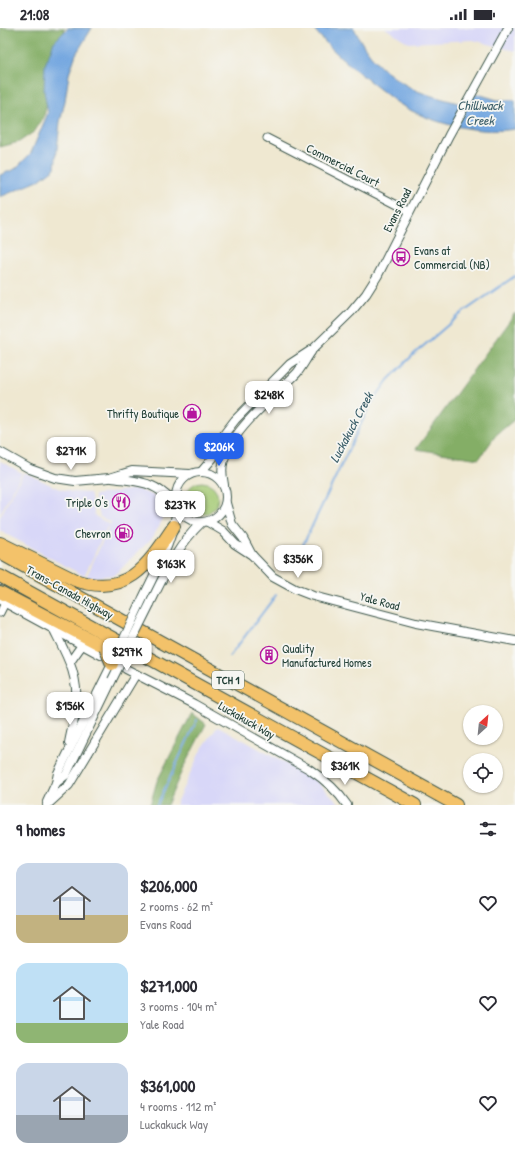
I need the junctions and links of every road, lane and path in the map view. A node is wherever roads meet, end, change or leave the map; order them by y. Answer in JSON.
{"nodes":[{"id":1,"x":508,"y":28,"type":"edge"},
{"id":2,"x":267,"y":138,"type":"dead end"},
{"id":3,"x":409,"y":211,"type":"junction"},
{"id":4,"x":313,"y":348,"type":"junction"},
{"id":5,"x":0,"y":452,"type":"edge"},
{"id":6,"x":201,"y":472,"type":"junction"},
{"id":7,"x":190,"y":474,"type":"junction"},
{"id":8,"x":109,"y":478,"type":"junction"},
{"id":9,"x":224,"y":485,"type":"junction"},
{"id":10,"x":226,"y":502,"type":"junction"},
{"id":11,"x":177,"y":505,"type":"junction"},
{"id":12,"x":205,"y":522,"type":"junction"},
{"id":13,"x":174,"y":526,"type":"junction"},
{"id":14,"x":0,"y":543,"type":"edge"},
{"id":15,"x":0,"y":553,"type":"edge"},
{"id":16,"x":252,"y":555,"type":"junction"},
{"id":17,"x":0,"y":576,"type":"edge"},
{"id":18,"x":0,"y":592,"type":"edge"},
{"id":19,"x":3,"y":602,"type":"edge"},
{"id":20,"x":146,"y":602,"type":"junction"},
{"id":21,"x":0,"y":613,"type":"edge"},
{"id":22,"x":137,"y":629,"type":"junction"},
{"id":23,"x":54,"y":630,"type":"junction"},
{"id":24,"x":515,"y":641,"type":"edge"},
{"id":25,"x":82,"y":645,"type":"junction"},
{"id":26,"x":103,"y":651,"type":"junction"},
{"id":27,"x":121,"y":654,"type":"junction"},
{"id":28,"x":70,"y":662,"type":"junction"},
{"id":29,"x":112,"y":664,"type":"junction"},
{"id":30,"x":126,"y":669,"type":"dead end"},
{"id":31,"x":136,"y":674,"type":"junction"},
{"id":32,"x":109,"y":678,"type":"junction"},
{"id":33,"x":68,"y":752,"type":"junction"},
{"id":34,"x":56,"y":782,"type":"junction"},
{"id":35,"x":46,"y":805,"type":"edge"},
{"id":36,"x":347,"y":805,"type":"edge"},
{"id":37,"x":415,"y":805,"type":"edge"},
{"id":38,"x":456,"y":805,"type":"edge"}],
"edges":[{"from":1,"to":3,"type":"street","name":"Evans Road"},
{"from":2,"to":3,"type":"street","name":"Commercial Court"},
{"from":3,"to":4,"type":"street","name":"Evans Road"},
{"from":4,"to":6,"type":"street","name":"Evans Road"},
{"from":4,"to":9,"type":"street","name":"Evans Road"},
{"from":5,"to":8,"type":"street"},
{"from":6,"to":7,"type":"street"},
{"from":6,"to":9,"type":"street"},
{"from":7,"to":8,"type":"street"},
{"from":7,"to":11,"type":"street"},
{"from":8,"to":11,"type":"street"},
{"from":9,"to":10,"type":"street"},
{"from":10,"to":12,"type":"street"},
{"from":10,"to":16,"type":"street","name":"Yale Road"},
{"from":11,"to":12,"type":"street"},
{"from":11,"to":13,"type":"street"},
{"from":12,"to":16,"type":"street","name":"Yale Road"},
{"from":12,"to":20,"type":"street"},
{"from":13,"to":14,"type":"highway"},
{"from":13,"to":20,"type":"street"},
{"from":15,"to":22,"type":"highway","name":"Trans-Canada Highway","number":"TCH 1"},
{"from":16,"to":24,"type":"street","name":"Yale Road"},
{"from":17,"to":37,"type":"highway","name":"Trans-Canada Highway","number":"TCH 1"},
{"from":18,"to":26,"type":"highway"},
{"from":19,"to":21,"type":"street"},
{"from":19,"to":23,"type":"street"},
{"from":20,"to":22,"type":"street","bridge":true},
{"from":20,"to":27,"type":"street","bridge":true},
{"from":22,"to":27,"type":"street","bridge":true},
{"from":22,"to":38,"type":"highway","name":"Trans-Canada Highway","number":"TCH 1"},
{"from":23,"to":25,"type":"street"},
{"from":23,"to":28,"type":"street"},
{"from":25,"to":26,"type":"street"},
{"from":25,"to":28,"type":"street"},
{"from":26,"to":27,"type":"highway","bridge":true},
{"from":26,"to":29,"type":"highway","bridge":true},
{"from":27,"to":29,"type":"street","bridge":true},
{"from":27,"to":32,"type":"street","bridge":true},
{"from":28,"to":33,"type":"street"},
{"from":29,"to":32,"type":"street"},
{"from":30,"to":31,"type":"street","name":"Luckakuck Way"},
{"from":31,"to":35,"type":"street"},
{"from":31,"to":36,"type":"street","name":"Luckakuck Way"},
{"from":32,"to":33,"type":"street"},
{"from":32,"to":34,"type":"street"},
{"from":33,"to":34,"type":"street"},
{"from":34,"to":35,"type":"street"}]}
